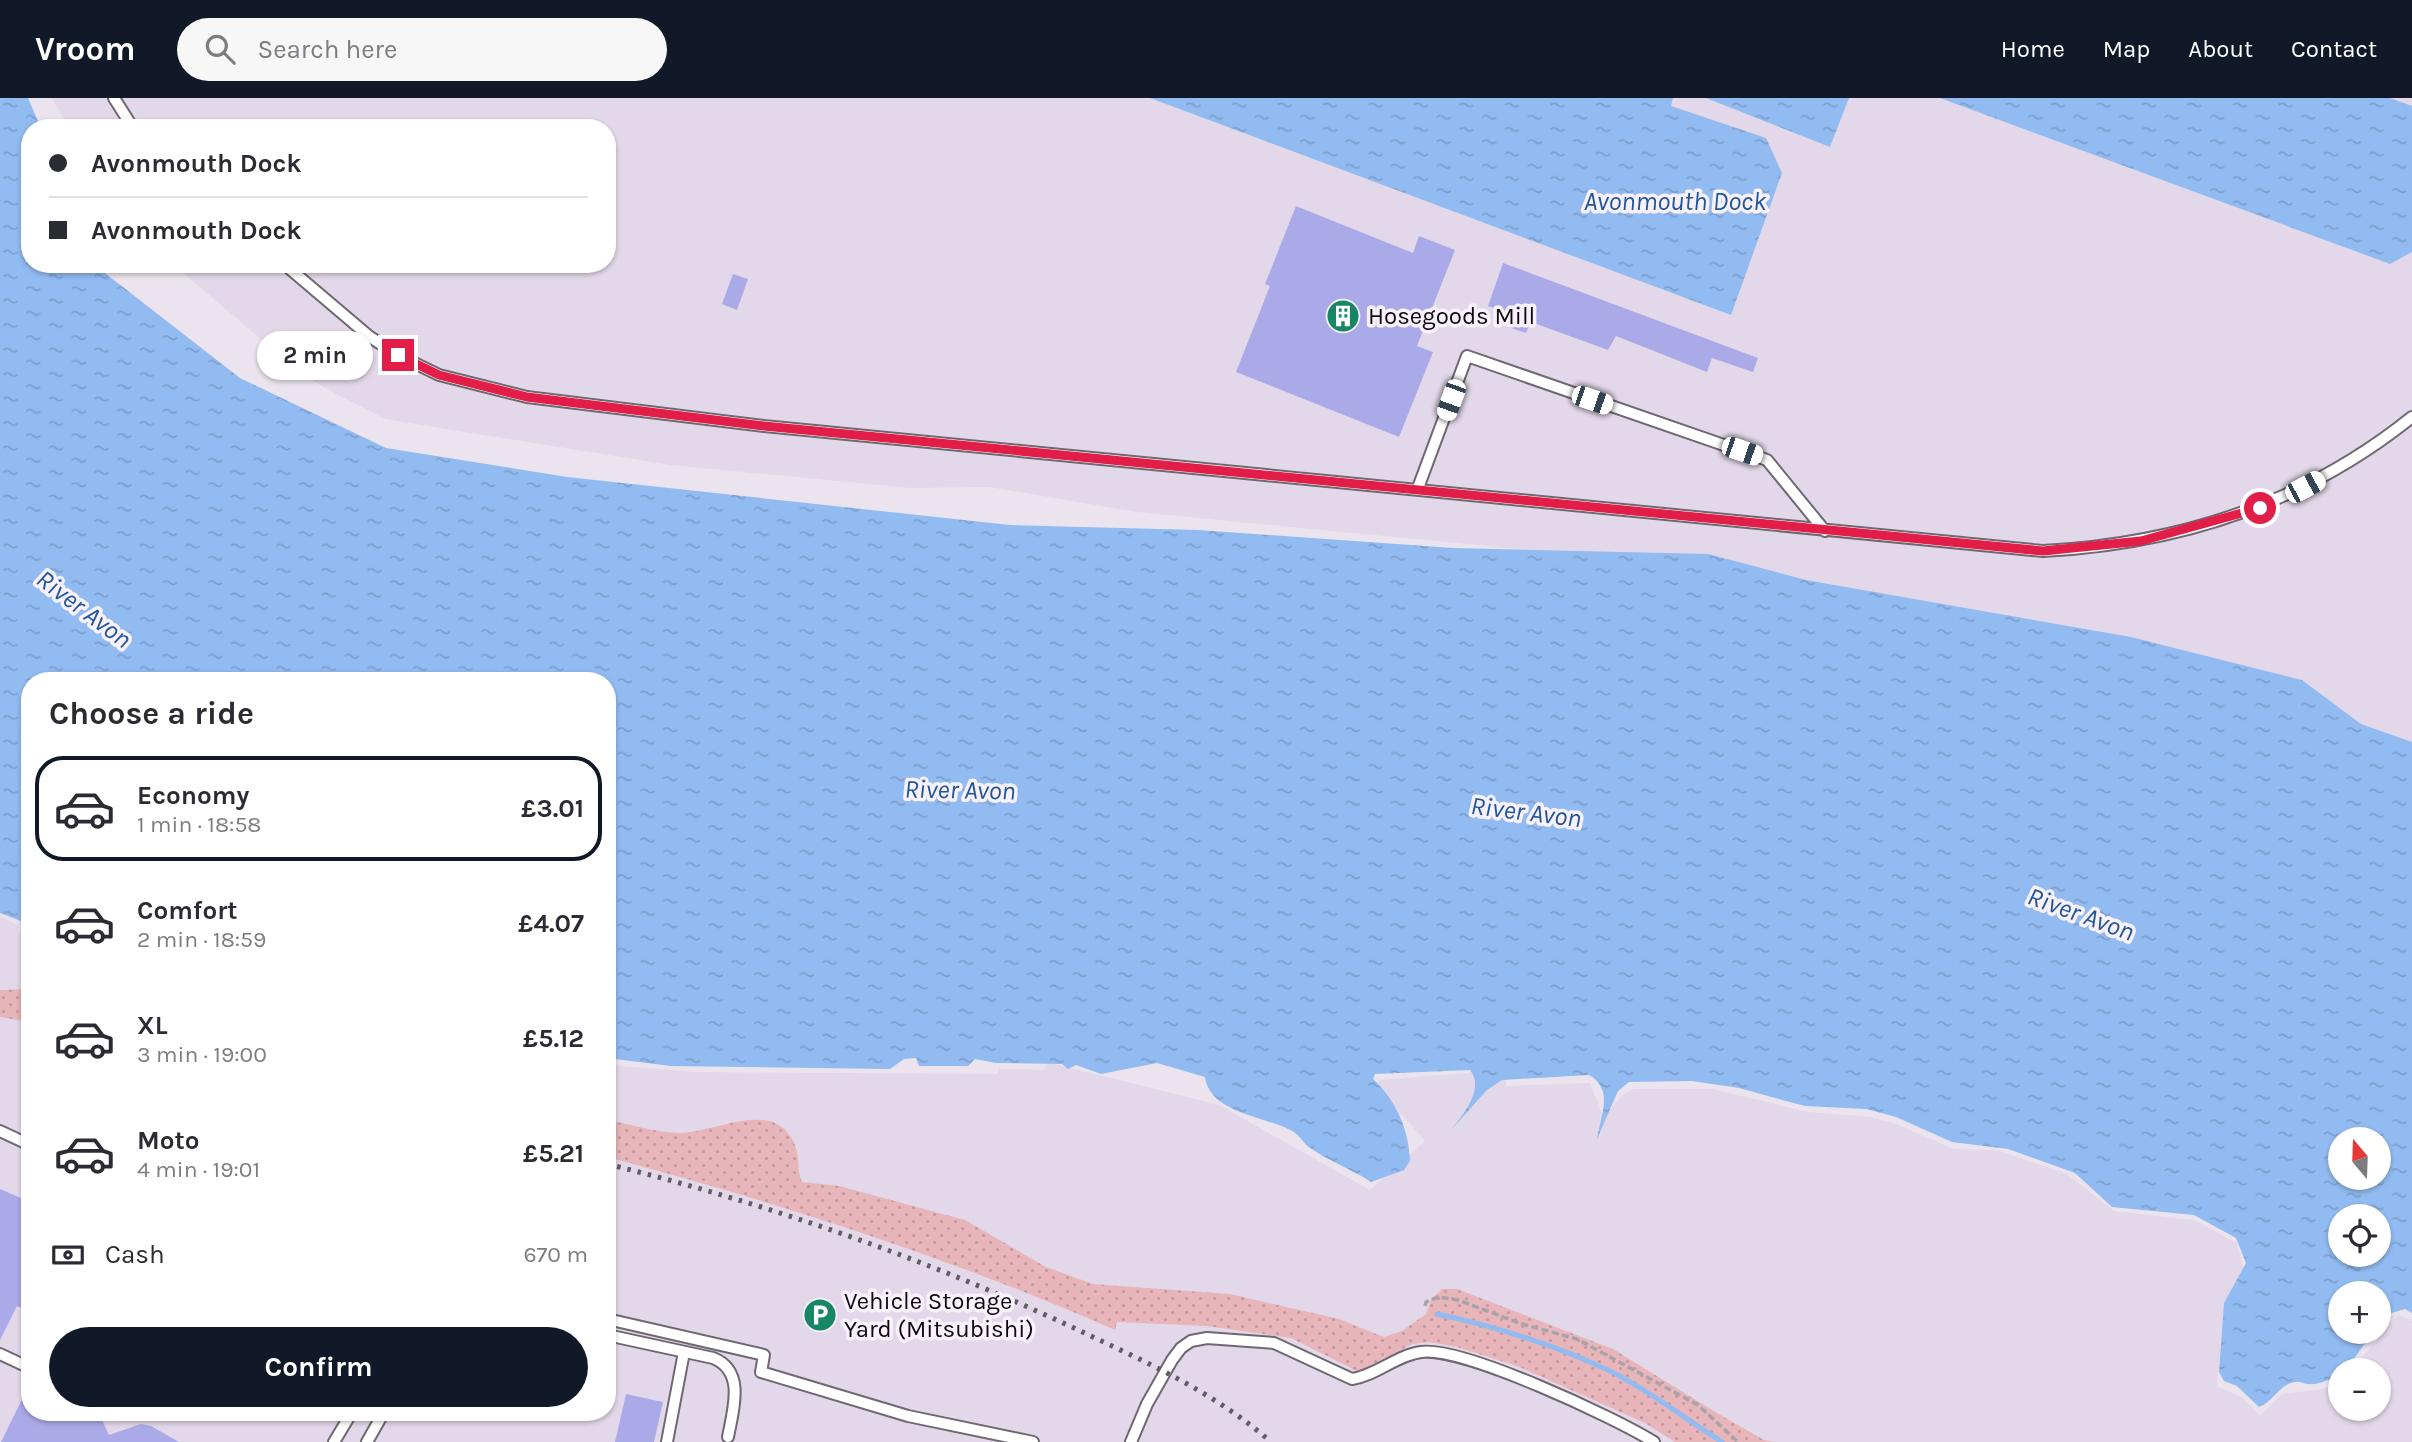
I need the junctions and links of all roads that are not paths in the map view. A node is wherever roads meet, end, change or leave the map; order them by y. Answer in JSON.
{"nodes":[{"id":1,"x":114,"y":98,"type":"edge"},
{"id":2,"x":127,"y":119,"type":"edge"},
{"id":3,"x":295,"y":273,"type":"edge"},
{"id":4,"x":2412,"y":417,"type":"edge"},
{"id":5,"x":1418,"y":488,"type":"junction"},
{"id":6,"x":1825,"y":531,"type":"junction"},
{"id":7,"x":0,"y":1131,"type":"edge"},
{"id":8,"x":21,"y":1141,"type":"edge"},
{"id":9,"x":616,"y":1321,"type":"edge"},
{"id":10,"x":616,"y":1337,"type":"edge"},
{"id":11,"x":684,"y":1352,"type":"junction"},
{"id":12,"x":0,"y":1354,"type":"edge"},
{"id":13,"x":21,"y":1363,"type":"edge"},
{"id":14,"x":347,"y":1421,"type":"edge"},
{"id":15,"x":379,"y":1421,"type":"edge"},
{"id":16,"x":728,"y":1437,"type":"dead end"},
{"id":17,"x":334,"y":1442,"type":"edge"},
{"id":18,"x":367,"y":1442,"type":"edge"},
{"id":19,"x":667,"y":1442,"type":"edge"},
{"id":20,"x":1033,"y":1442,"type":"edge"},
{"id":21,"x":1131,"y":1442,"type":"edge"},
{"id":22,"x":1654,"y":1442,"type":"edge"}],
"edges":[{"from":1,"to":2,"type":"lane"},
{"from":3,"to":5,"type":"lane"},
{"from":4,"to":6,"type":"lane"},
{"from":5,"to":6,"type":"lane"},
{"from":5,"to":6,"type":"lane"},
{"from":7,"to":8,"type":"lane"},
{"from":9,"to":20,"type":"lane"},
{"from":10,"to":11,"type":"lane"},
{"from":11,"to":16,"type":"lane"},
{"from":11,"to":19,"type":"lane"},
{"from":12,"to":13,"type":"lane"},
{"from":14,"to":17,"type":"lane"},
{"from":15,"to":18,"type":"lane"},
{"from":21,"to":22,"type":"lane"}]}
